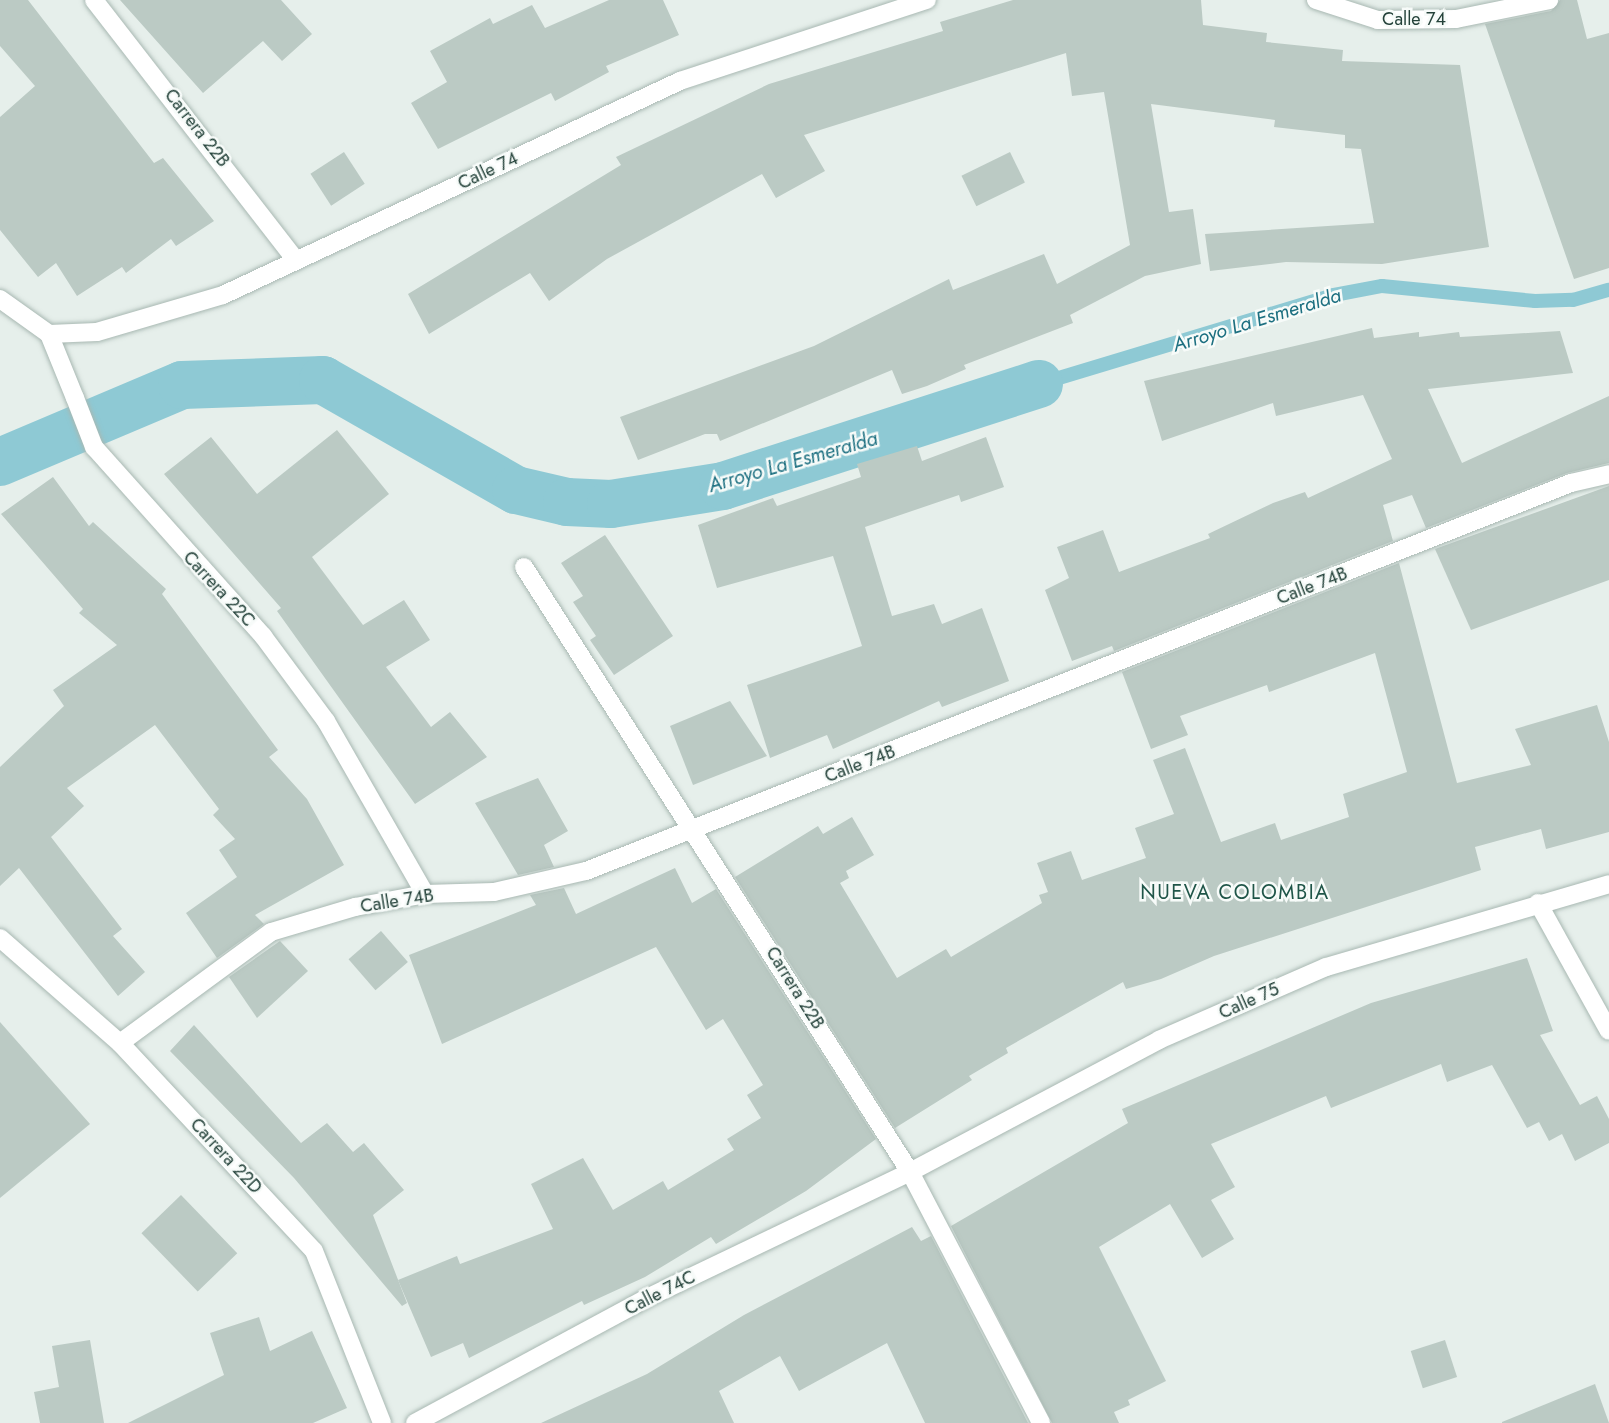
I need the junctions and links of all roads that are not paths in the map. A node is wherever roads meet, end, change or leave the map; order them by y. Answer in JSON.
{"nodes":[{"id":1,"x":94,"y":0,"type":"edge"},
{"id":2,"x":927,"y":0,"type":"edge"},
{"id":3,"x":1316,"y":0,"type":"edge"},
{"id":4,"x":1549,"y":0,"type":"edge"},
{"id":5,"x":296,"y":260,"type":"junction"},
{"id":6,"x":0,"y":299,"type":"edge"},
{"id":7,"x":49,"y":334,"type":"junction"},
{"id":8,"x":1609,"y":474,"type":"edge"},
{"id":9,"x":524,"y":567,"type":"dead end"},
{"id":10,"x":696,"y":828,"type":"junction"},
{"id":11,"x":1609,"y":884,"type":"edge"},
{"id":12,"x":425,"y":894,"type":"junction"},
{"id":13,"x":1538,"y":903,"type":"junction"},
{"id":14,"x":0,"y":938,"type":"edge"},
{"id":15,"x":1609,"y":1031,"type":"edge"},
{"id":16,"x":120,"y":1043,"type":"junction"},
{"id":17,"x":910,"y":1172,"type":"junction"},
{"id":18,"x":382,"y":1423,"type":"edge"},
{"id":19,"x":415,"y":1423,"type":"edge"},
{"id":20,"x":1041,"y":1423,"type":"edge"}],
"edges":[{"from":1,"to":5,"type":"street","name":"Carrera 22B"},
{"from":2,"to":5,"type":"street","name":"Calle 74"},
{"from":3,"to":4,"type":"street","name":"Calle 74"},
{"from":5,"to":7,"type":"street","name":"Calle 74"},
{"from":6,"to":7,"type":"street"},
{"from":7,"to":12,"type":"street","name":"Carrera 22C"},
{"from":8,"to":10,"type":"street","name":"Calle 74B"},
{"from":9,"to":10,"type":"street","name":"Carrera 22B"},
{"from":10,"to":12,"type":"street","name":"Calle 74B"},
{"from":10,"to":17,"type":"street","name":"Carrera 22B"},
{"from":11,"to":13,"type":"street","name":"Calle 75"},
{"from":12,"to":16,"type":"street","name":"Calle 74B"},
{"from":13,"to":15,"type":"street"},
{"from":13,"to":17,"type":"street","name":"Calle 75"},
{"from":14,"to":16,"type":"street","name":"Carrera 22D"},
{"from":16,"to":18,"type":"street","name":"Carrera 22D"},
{"from":17,"to":19,"type":"street","name":"Calle 74C"},
{"from":17,"to":20,"type":"street","name":"Carrera 22B"}]}
